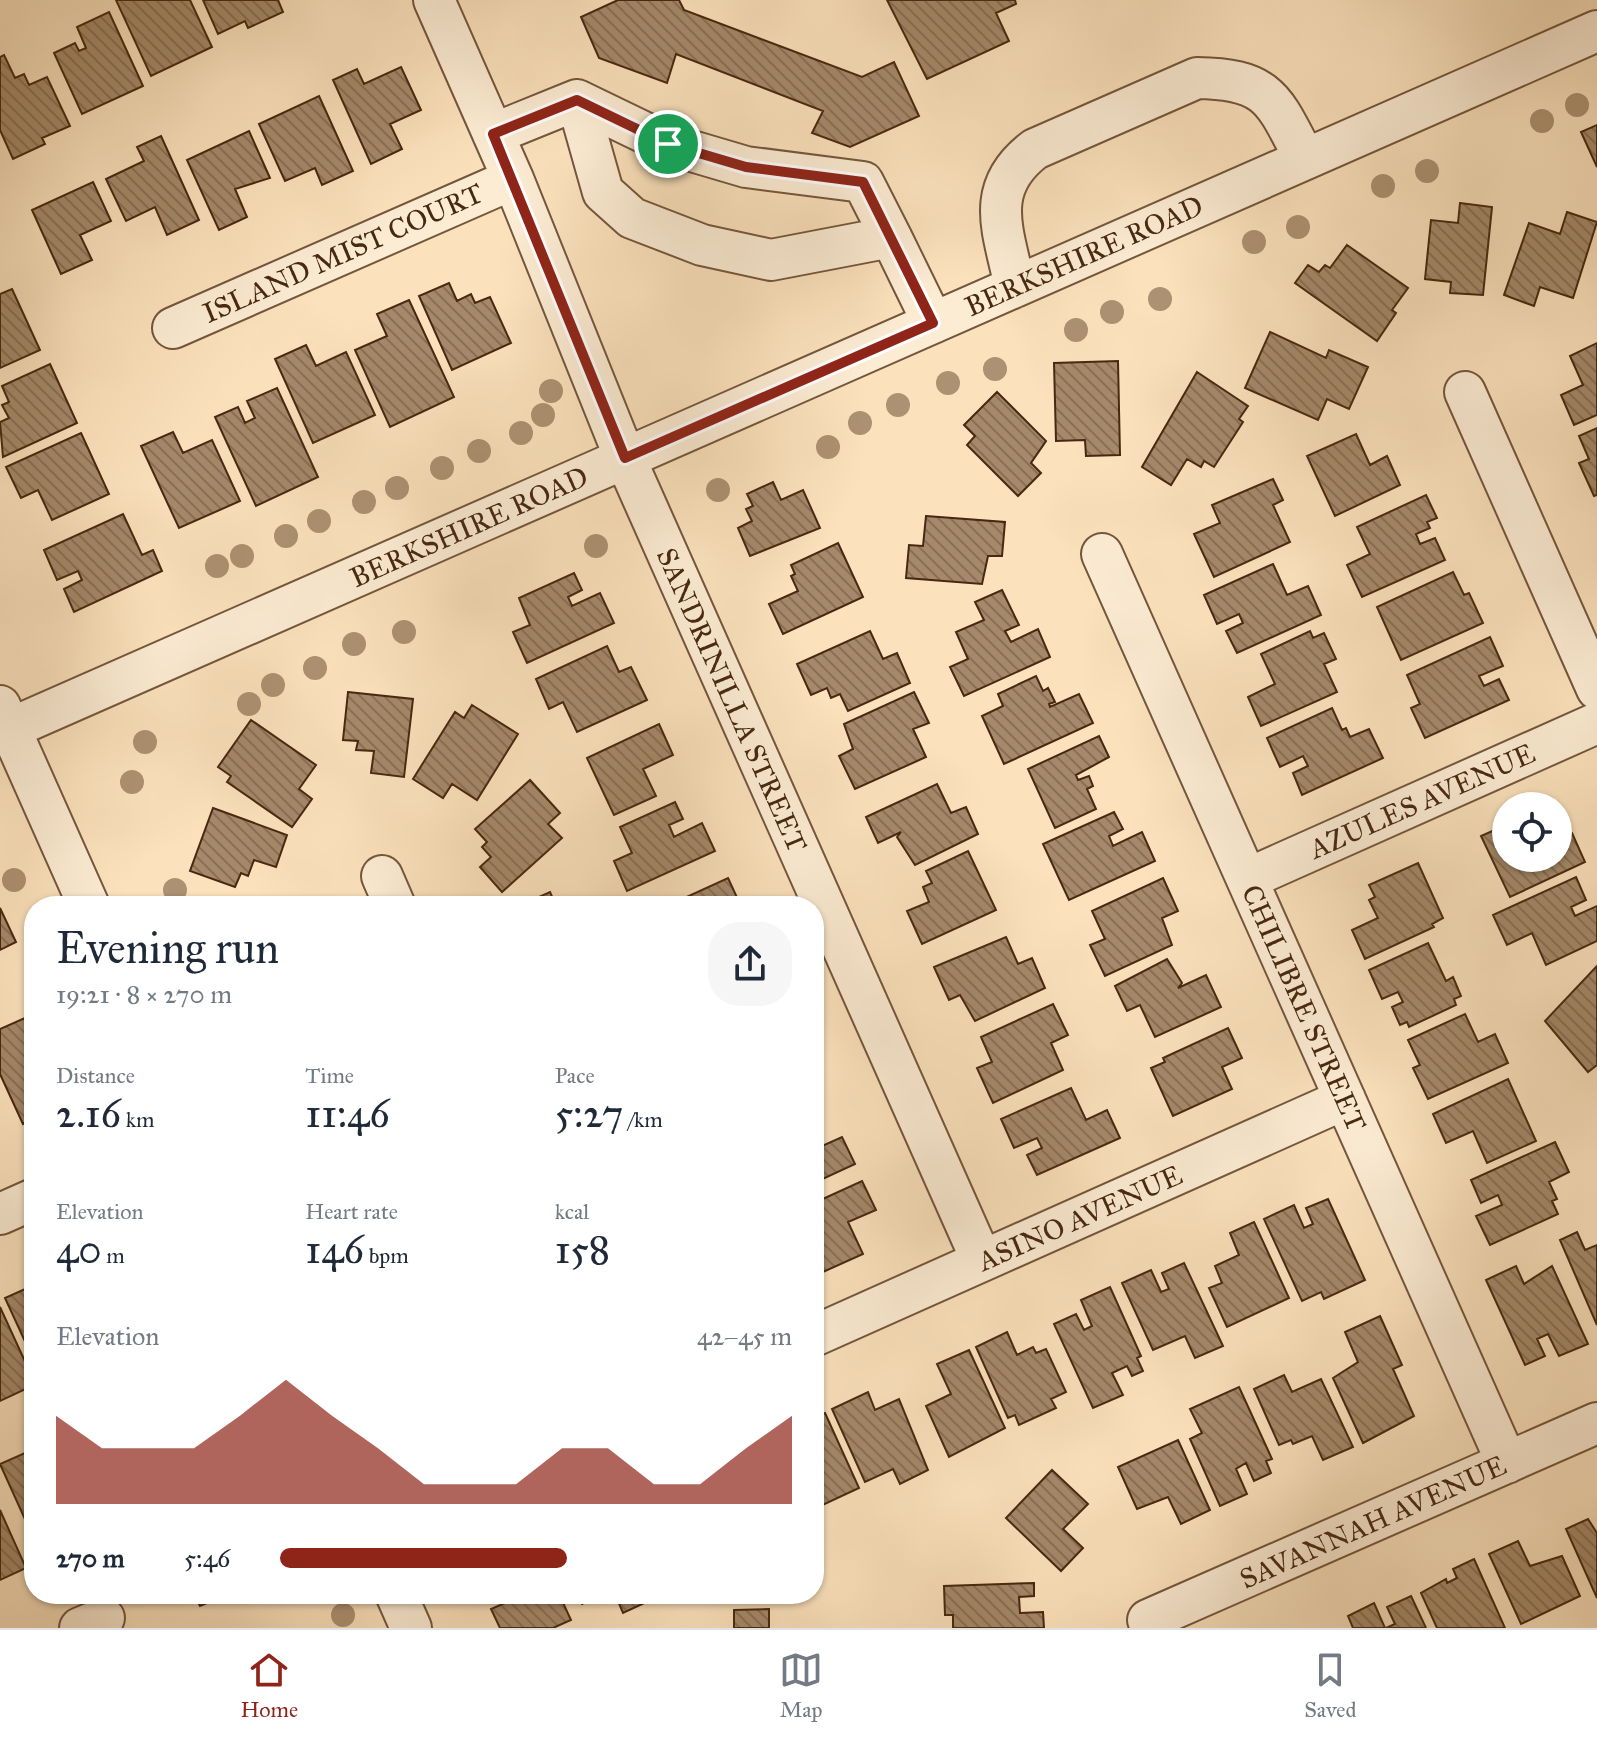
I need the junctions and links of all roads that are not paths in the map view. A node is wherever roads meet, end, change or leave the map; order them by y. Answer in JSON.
{"nodes":[{"id":1,"x":434,"y":0,"type":"edge"},
{"id":2,"x":1597,"y":31,"type":"edge"},
{"id":3,"x":577,"y":100,"type":"junction"},
{"id":4,"x":493,"y":134,"type":"junction"},
{"id":5,"x":1305,"y":159,"type":"junction"},
{"id":6,"x":513,"y":179,"type":"junction"},
{"id":7,"x":891,"y":237,"type":"junction"},
{"id":8,"x":1015,"y":287,"type":"junction"},
{"id":9,"x":933,"y":323,"type":"junction"},
{"id":10,"x":173,"y":328,"type":"dead end"},
{"id":11,"x":1465,"y":392,"type":"dead end"},
{"id":12,"x":625,"y":458,"type":"junction"},
{"id":13,"x":1102,"y":554,"type":"dead end"},
{"id":14,"x":1597,"y":689,"type":"edge"},
{"id":15,"x":3,"y":722,"type":"edge"},
{"id":16,"x":1597,"y":723,"type":"edge"},
{"id":17,"x":1247,"y":879,"type":"junction"},
{"id":18,"x":84,"y":896,"type":"edge"},
{"id":19,"x":820,"y":896,"type":"edge"},
{"id":20,"x":824,"y":906,"type":"edge"},
{"id":21,"x":1345,"y":1099,"type":"junction"},
{"id":22,"x":24,"y":1203,"type":"edge"},
{"id":23,"x":0,"y":1214,"type":"edge"},
{"id":24,"x":982,"y":1261,"type":"junction"},
{"id":25,"x":824,"y":1332,"type":"edge"},
{"id":26,"x":1597,"y":1423,"type":"edge"},
{"id":27,"x":1507,"y":1463,"type":"junction"},
{"id":28,"x":400,"y":1604,"type":"edge"},
{"id":29,"x":1148,"y":1620,"type":"dead end"},
{"id":30,"x":411,"y":1628,"type":"edge"}],
"edges":[{"from":1,"to":4,"type":"street","name":"SANDRINILLA STREET"},
{"from":2,"to":5,"type":"street","name":"BERKSHIRE ROAD"},
{"from":3,"to":4,"type":"street"},
{"from":3,"to":7,"type":"street"},
{"from":3,"to":7,"type":"street"},
{"from":4,"to":6,"type":"street","name":"SANDRINILLA STREET"},
{"from":5,"to":8,"type":"street","name":"BERKSHIRE ROAD"},
{"from":5,"to":8,"type":"street"},
{"from":6,"to":10,"type":"street","name":"ISLAND MIST COURT"},
{"from":6,"to":12,"type":"street","name":"SANDRINILLA STREET"},
{"from":7,"to":9,"type":"street"},
{"from":8,"to":9,"type":"street","name":"BERKSHIRE ROAD"},
{"from":9,"to":12,"type":"street","name":"BERKSHIRE ROAD"},
{"from":11,"to":14,"type":"street"},
{"from":12,"to":15,"type":"street","name":"BERKSHIRE ROAD"},
{"from":12,"to":19,"type":"street","name":"SANDRINILLA STREET"},
{"from":13,"to":17,"type":"street","name":"CHILIBRE STREET"},
{"from":15,"to":18,"type":"street"},
{"from":16,"to":17,"type":"street","name":"AZULES AVENUE"},
{"from":17,"to":21,"type":"street","name":"CHILIBRE STREET"},
{"from":20,"to":24,"type":"street","name":"SANDRINILLA STREET"},
{"from":21,"to":24,"type":"street","name":"ASINO AVENUE"},
{"from":21,"to":27,"type":"street","name":"CHILIBRE STREET"},
{"from":22,"to":23,"type":"street"},
{"from":24,"to":25,"type":"street","name":"ASINO AVENUE"},
{"from":26,"to":27,"type":"street","name":"SAVANNAH AVENUE"},
{"from":27,"to":29,"type":"street","name":"SAVANNAH AVENUE"},
{"from":28,"to":30,"type":"street"}]}
